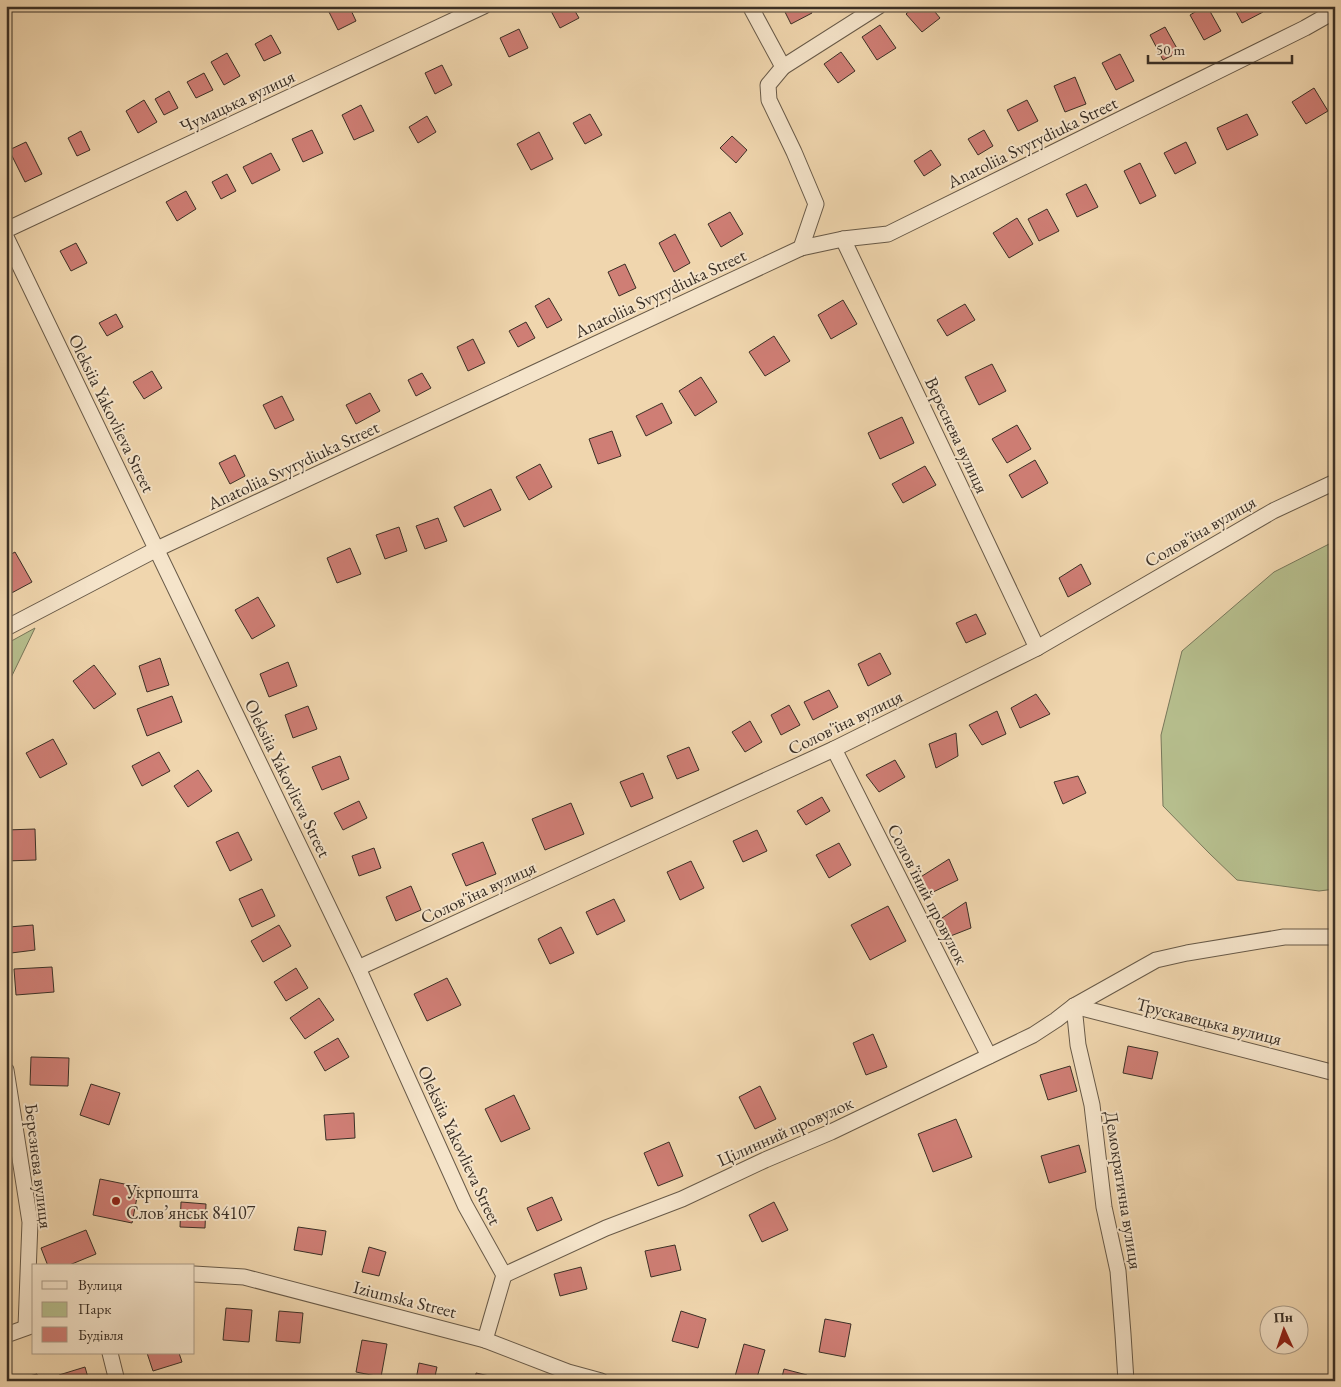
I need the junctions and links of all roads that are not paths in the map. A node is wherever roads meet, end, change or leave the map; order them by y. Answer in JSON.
{"nodes":[{"id":1,"x":484,"y":6,"type":"edge"},
{"id":2,"x":750,"y":6,"type":"edge"},
{"id":3,"x":879,"y":6,"type":"edge"},
{"id":4,"x":1335,"y":11,"type":"edge"},
{"id":5,"x":782,"y":67,"type":"junction"},
{"id":6,"x":6,"y":230,"type":"edge"},
{"id":7,"x":6,"y":237,"type":"edge"},
{"id":8,"x":843,"y":239,"type":"junction"},
{"id":9,"x":800,"y":248,"type":"junction"},
{"id":10,"x":1335,"y":482,"type":"edge"},
{"id":11,"x":157,"y":549,"type":"junction"},
{"id":12,"x":6,"y":628,"type":"edge"},
{"id":13,"x":1037,"y":648,"type":"junction"},
{"id":14,"x":834,"y":749,"type":"junction"},
{"id":15,"x":1335,"y":936,"type":"edge"},
{"id":16,"x":358,"y":968,"type":"junction"},
{"id":17,"x":1074,"y":1006,"type":"junction"},
{"id":18,"x":989,"y":1056,"type":"junction"},
{"id":19,"x":6,"y":1070,"type":"edge"},
{"id":20,"x":1335,"y":1073,"type":"edge"},
{"id":21,"x":195,"y":1274,"type":"edge"},
{"id":22,"x":504,"y":1275,"type":"junction"},
{"id":23,"x":30,"y":1326,"type":"edge"},
{"id":24,"x":6,"y":1335,"type":"edge"},
{"id":25,"x":485,"y":1340,"type":"junction"},
{"id":26,"x":110,"y":1354,"type":"edge"},
{"id":27,"x":567,"y":1376,"type":"edge"},
{"id":28,"x":117,"y":1381,"type":"edge"},
{"id":29,"x":601,"y":1381,"type":"edge"},
{"id":30,"x":1126,"y":1381,"type":"edge"}],
"edges":[{"from":1,"to":6,"type":"street","name":"Чумацька вулиця"},
{"from":2,"to":5,"type":"street"},
{"from":3,"to":5,"type":"street"},
{"from":4,"to":8,"type":"street","name":"Anatoliia Svyrydiuka Street"},
{"from":5,"to":9,"type":"street"},
{"from":7,"to":11,"type":"street","name":"Oleksiia Yakovlieva Street"},
{"from":8,"to":9,"type":"street","name":"Anatoliia Svyrydiuka Street"},
{"from":8,"to":13,"type":"street","name":"Вереснева вулиця"},
{"from":9,"to":11,"type":"street","name":"Anatoliia Svyrydiuka Street"},
{"from":10,"to":13,"type":"street","name":"Солов'їна вулиця"},
{"from":11,"to":12,"type":"street","name":"Anatoliia Svyrydiuka Street"},
{"from":11,"to":16,"type":"street","name":"Oleksiia Yakovlieva Street"},
{"from":13,"to":14,"type":"street","name":"Солов'їна вулиця"},
{"from":14,"to":16,"type":"street","name":"Солов'їна вулиця"},
{"from":14,"to":18,"type":"street","name":"Солов'їний провулок"},
{"from":15,"to":17,"type":"street","name":"Цілинний провулок"},
{"from":16,"to":22,"type":"street","name":"Oleksiia Yakovlieva Street"},
{"from":17,"to":18,"type":"street","name":"Цілинний провулок"},
{"from":17,"to":20,"type":"street","name":"Трускавецька вулиця"},
{"from":17,"to":30,"type":"street","name":"Демократична вулиця"},
{"from":18,"to":22,"type":"street","name":"Цілинний провулок"},
{"from":19,"to":23,"type":"street","name":"Березнева вулиця"},
{"from":21,"to":25,"type":"street","name":"Iziumska Street"},
{"from":22,"to":25,"type":"street"},
{"from":23,"to":24,"type":"street"},
{"from":25,"to":27,"type":"street","name":"Iziumska Street"},
{"from":26,"to":28,"type":"street"},
{"from":27,"to":29,"type":"street","name":"Iziumska Street"}]}
